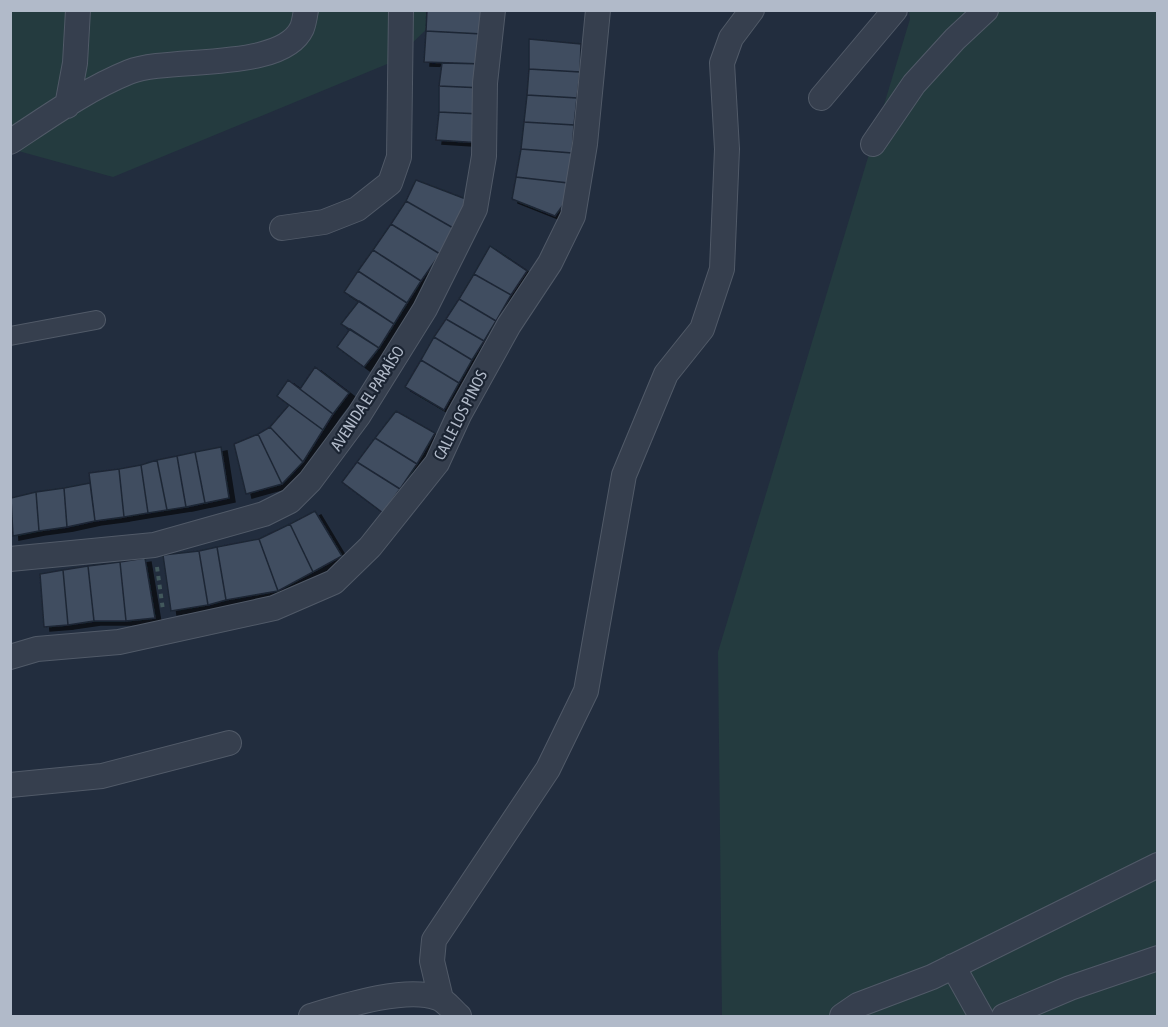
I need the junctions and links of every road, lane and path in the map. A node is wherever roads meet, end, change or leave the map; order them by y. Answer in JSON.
{"nodes":[{"id":1,"x":78,"y":10,"type":"edge"},
{"id":2,"x":306,"y":10,"type":"edge"},
{"id":3,"x":401,"y":10,"type":"edge"},
{"id":4,"x":493,"y":10,"type":"edge"},
{"id":5,"x":598,"y":10,"type":"edge"},
{"id":6,"x":753,"y":10,"type":"edge"},
{"id":7,"x":895,"y":10,"type":"edge"},
{"id":8,"x":986,"y":10,"type":"edge"},
{"id":9,"x":821,"y":98,"type":"dead end"},
{"id":10,"x":67,"y":106,"type":"junction"},
{"id":11,"x":10,"y":142,"type":"edge"},
{"id":12,"x":873,"y":144,"type":"dead end"},
{"id":13,"x":282,"y":228,"type":"dead end"},
{"id":14,"x":96,"y":321,"type":"dead end"},
{"id":15,"x":10,"y":336,"type":"edge"},
{"id":16,"x":154,"y":545,"type":"junction"},
{"id":17,"x":10,"y":559,"type":"edge"},
{"id":18,"x":166,"y":633,"type":"junction"},
{"id":19,"x":10,"y":657,"type":"edge"},
{"id":20,"x":229,"y":743,"type":"dead end"},
{"id":21,"x":10,"y":785,"type":"edge"},
{"id":22,"x":1158,"y":865,"type":"edge"},
{"id":23,"x":1158,"y":958,"type":"edge"},
{"id":24,"x":953,"y":966,"type":"junction"},
{"id":25,"x":441,"y":999,"type":"junction"},
{"id":26,"x":347,"y":1007,"type":"junction"},
{"id":27,"x":311,"y":1017,"type":"edge"},
{"id":28,"x":372,"y":1017,"type":"edge"},
{"id":29,"x":459,"y":1017,"type":"edge"},
{"id":30,"x":842,"y":1017,"type":"edge"},
{"id":31,"x":981,"y":1017,"type":"edge"},
{"id":32,"x":1004,"y":1017,"type":"edge"}],
"edges":[{"from":1,"to":10,"type":"street"},
{"from":2,"to":10,"type":"street"},
{"from":3,"to":13,"type":"street"},
{"from":4,"to":16,"type":"street","name":"AVENIDA EL PARAÍSO"},
{"from":5,"to":18,"type":"street","name":"CALLE LOS PINOS"},
{"from":6,"to":25,"type":"street"},
{"from":7,"to":9,"type":"street"},
{"from":8,"to":12,"type":"street"},
{"from":10,"to":11,"type":"street"},
{"from":14,"to":15,"type":"street"},
{"from":16,"to":17,"type":"street","name":"AVENIDA EL PARAÍSO"},
{"from":16,"to":18,"type":"path"},
{"from":18,"to":19,"type":"street","name":"CALLE LOS PINOS"},
{"from":20,"to":21,"type":"street"},
{"from":22,"to":24,"type":"street"},
{"from":23,"to":32,"type":"street"},
{"from":24,"to":30,"type":"street"},
{"from":24,"to":31,"type":"street"},
{"from":25,"to":26,"type":"street"},
{"from":25,"to":29,"type":"street"},
{"from":26,"to":27,"type":"street"},
{"from":26,"to":28,"type":"street"}]}
